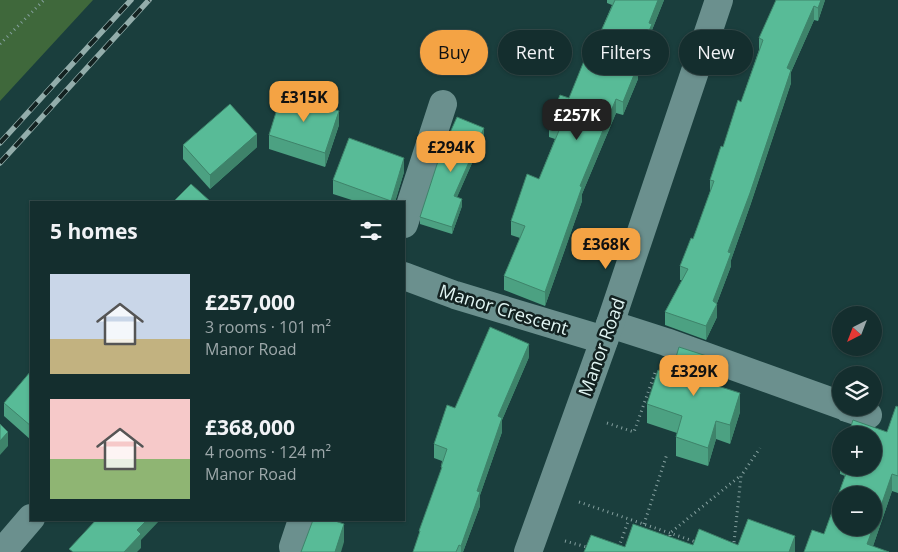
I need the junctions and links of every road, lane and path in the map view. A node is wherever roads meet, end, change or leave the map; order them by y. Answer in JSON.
{"nodes":[{"id":1,"x":44,"y":0,"type":"edge"},
{"id":2,"x":719,"y":0,"type":"edge"},
{"id":3,"x":0,"y":44,"type":"edge"},
{"id":4,"x":443,"y":104,"type":"dead end"},
{"id":5,"x":405,"y":221,"type":"edge"},
{"id":6,"x":405,"y":276,"type":"edge"},
{"id":7,"x":607,"y":332,"type":"junction"},
{"id":8,"x":666,"y":342,"type":"junction"},
{"id":9,"x":832,"y":402,"type":"edge"},
{"id":10,"x":577,"y":414,"type":"junction"},
{"id":11,"x":760,"y":448,"type":"dead end"},
{"id":12,"x":667,"y":454,"type":"dead end"},
{"id":13,"x":741,"y":476,"type":"junction"},
{"id":14,"x":549,"y":492,"type":"junction"},
{"id":15,"x":30,"y":519,"type":"edge"},
{"id":16,"x":629,"y":519,"type":"junction"},
{"id":17,"x":302,"y":521,"type":"edge"},
{"id":18,"x":644,"y":524,"type":"junction"},
{"id":19,"x":670,"y":533,"type":"junction"},
{"id":20,"x":532,"y":542,"type":"edge"},
{"id":21,"x":670,"y":542,"type":"edge"},
{"id":22,"x":703,"y":544,"type":"edge"},
{"id":23,"x":7,"y":546,"type":"dead end"},
{"id":24,"x":293,"y":547,"type":"dead end"},
{"id":25,"x":594,"y":550,"type":"edge"},
{"id":26,"x":617,"y":552,"type":"edge"},
{"id":27,"x":733,"y":552,"type":"edge"}],
"edges":[{"from":1,"to":3,"type":"path"},
{"from":2,"to":7,"type":"street","name":"Manor Road"},
{"from":4,"to":5,"type":"street"},
{"from":6,"to":7,"type":"street","name":"Manor Crescent"},
{"from":7,"to":8,"type":"street","name":"Manor Crescent"},
{"from":7,"to":10,"type":"street","name":"Manor Road"},
{"from":8,"to":9,"type":"street","name":"Manor Crescent"},
{"from":8,"to":10,"type":"path"},
{"from":10,"to":14,"type":"street","name":"Manor Road"},
{"from":11,"to":13,"type":"path"},
{"from":12,"to":18,"type":"path"},
{"from":13,"to":19,"type":"path"},
{"from":13,"to":27,"type":"path"},
{"from":14,"to":16,"type":"path"},
{"from":14,"to":20,"type":"street","name":"Manor Road"},
{"from":15,"to":23,"type":"street"},
{"from":16,"to":18,"type":"path"},
{"from":16,"to":26,"type":"path"},
{"from":17,"to":24,"type":"street"},
{"from":18,"to":19,"type":"path"},
{"from":19,"to":21,"type":"path"},
{"from":19,"to":22,"type":"path"},
{"from":20,"to":25,"type":"path"}]}
